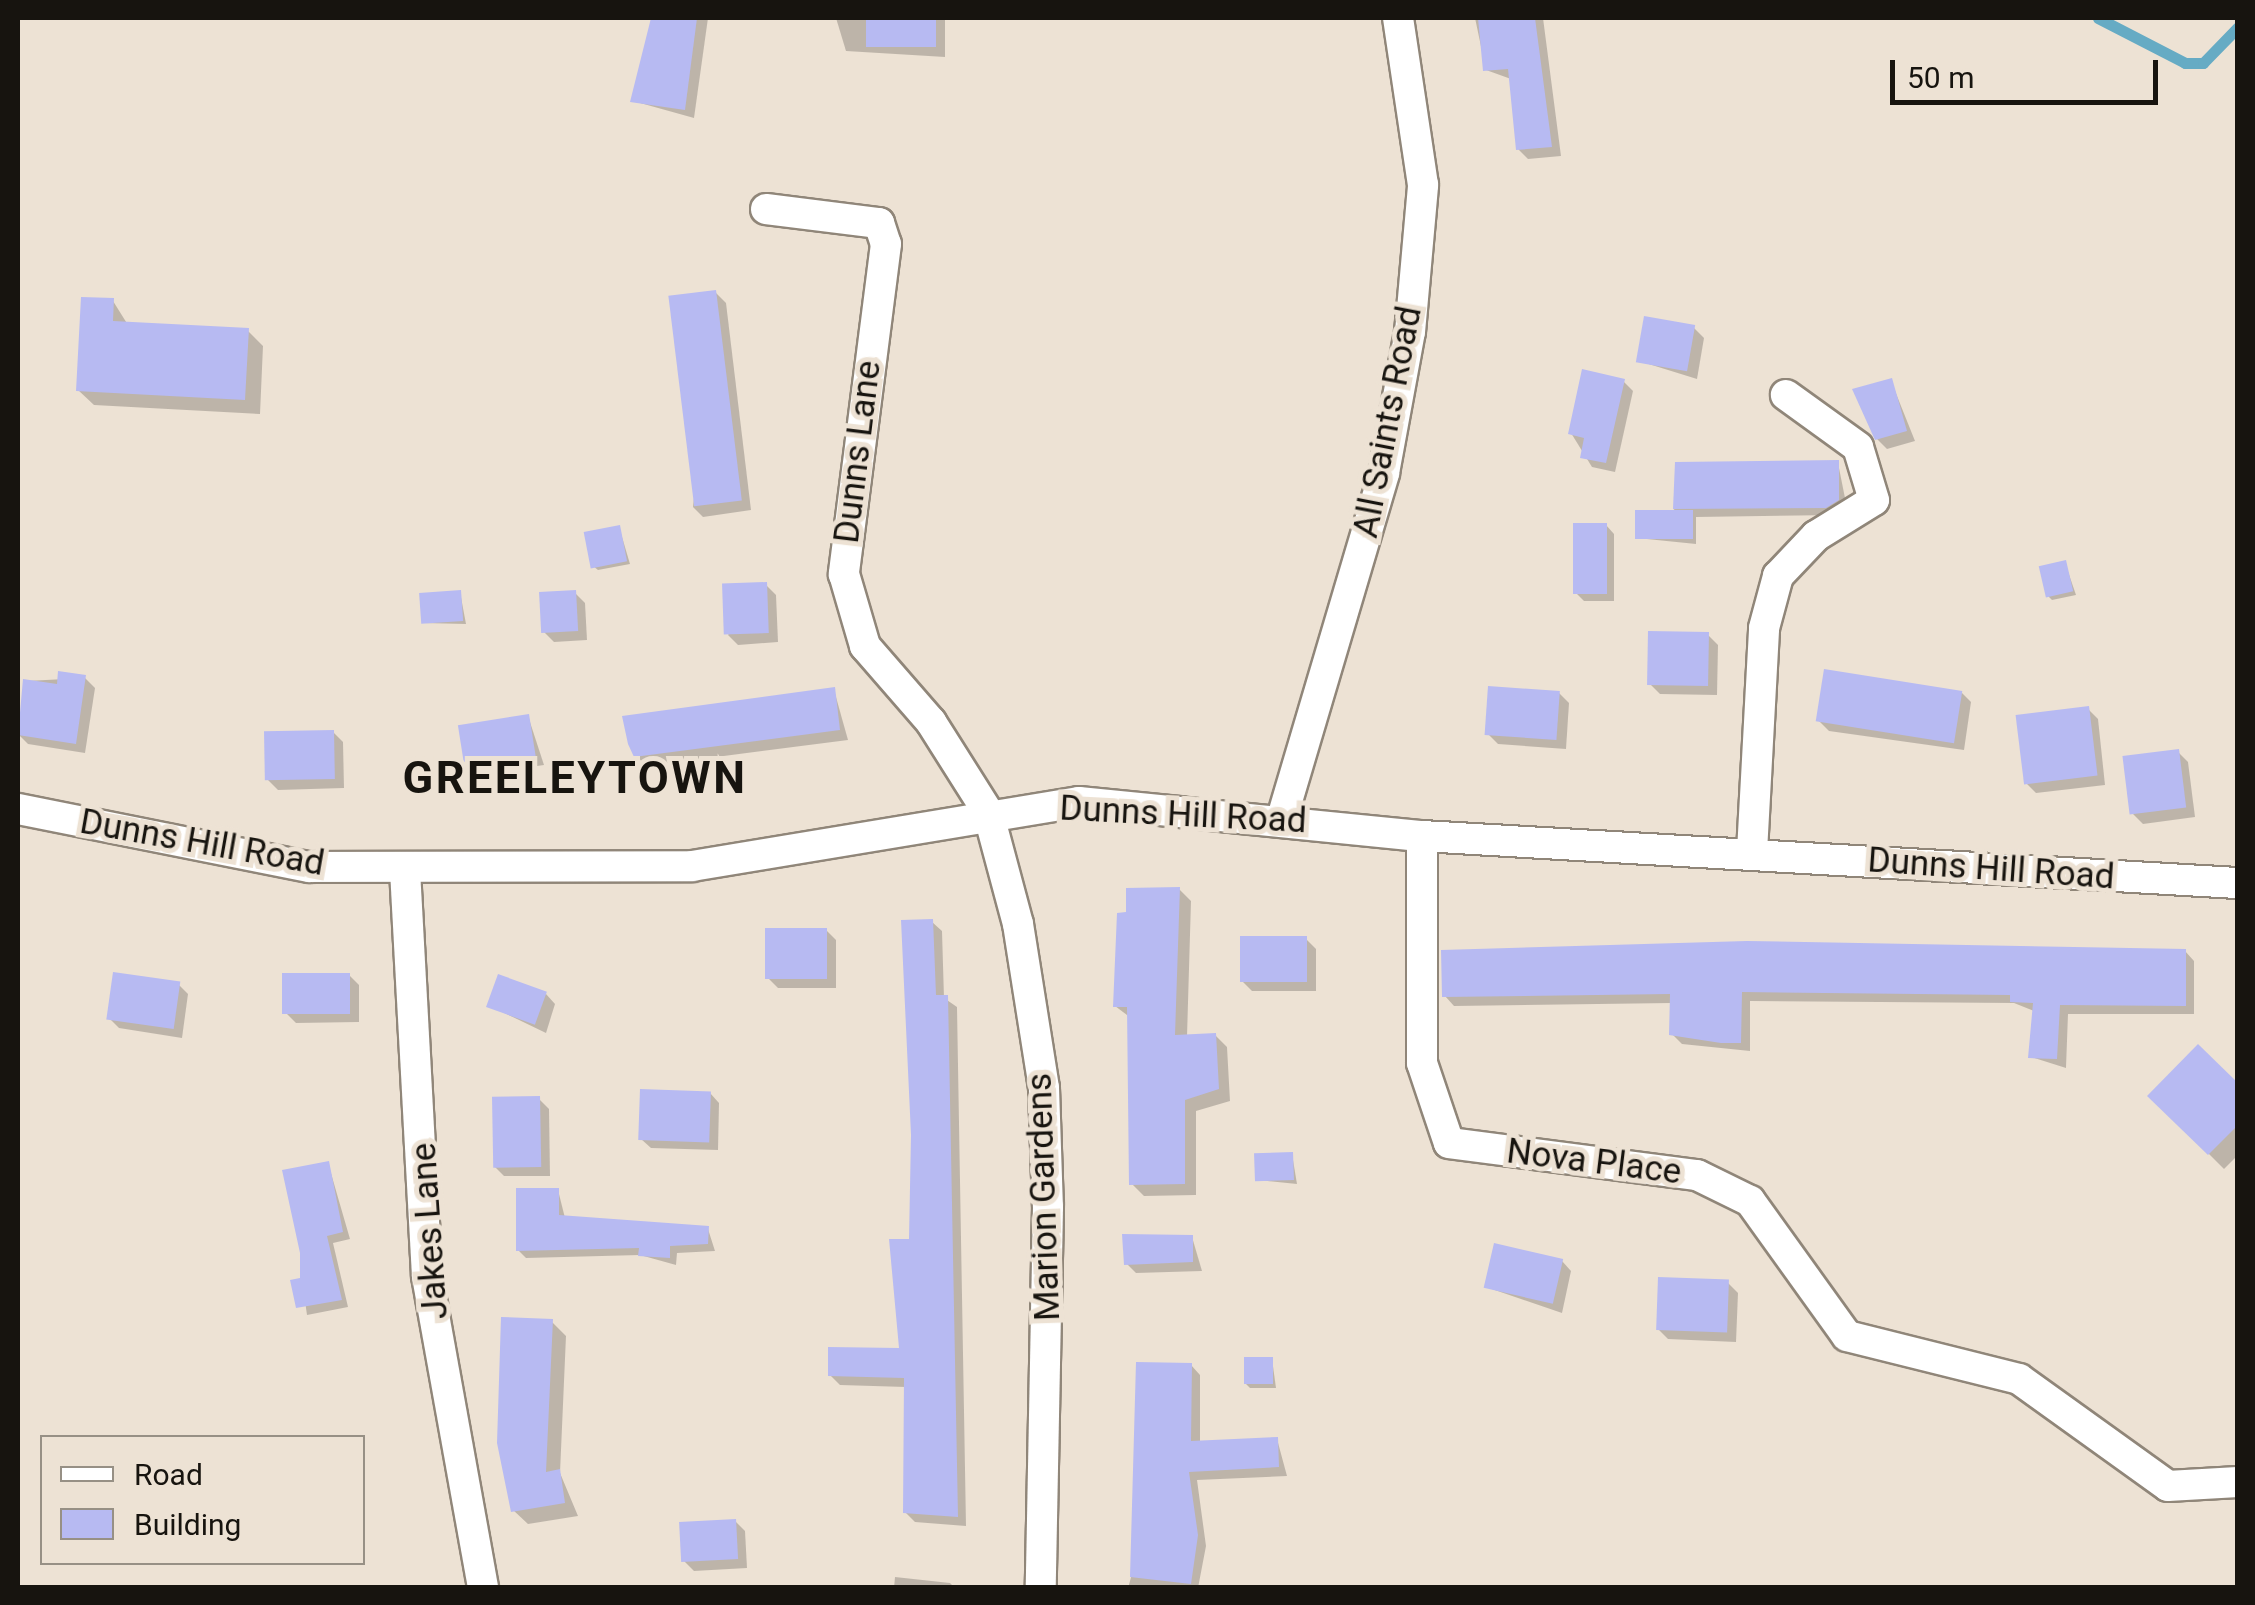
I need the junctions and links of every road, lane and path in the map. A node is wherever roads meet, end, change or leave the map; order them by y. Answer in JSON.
{"nodes":[{"id":1,"x":1398,"y":18,"type":"edge"},
{"id":2,"x":766,"y":209,"type":"dead end"},
{"id":3,"x":1786,"y":395,"type":"dead end"},
{"id":4,"x":18,"y":810,"type":"edge"},
{"id":5,"x":988,"y":812,"type":"junction"},
{"id":6,"x":1282,"y":818,"type":"junction"},
{"id":7,"x":1422,"y":836,"type":"junction"},
{"id":8,"x":1752,"y":852,"type":"junction"},
{"id":9,"x":405,"y":870,"type":"junction"},
{"id":10,"x":2238,"y":883,"type":"edge"},
{"id":11,"x":2238,"y":1482,"type":"edge"},
{"id":12,"x":483,"y":1588,"type":"edge"},
{"id":13,"x":1041,"y":1588,"type":"edge"}],
"edges":[{"from":1,"to":6,"type":"street","name":"All Saints Road"},
{"from":2,"to":5,"type":"street","name":"Dunns Lane"},
{"from":3,"to":8,"type":"street"},
{"from":4,"to":9,"type":"street","name":"Dunns Hill Road"},
{"from":5,"to":6,"type":"street","name":"Dunns Hill Road"},
{"from":5,"to":9,"type":"street","name":"Dunns Hill Road"},
{"from":5,"to":13,"type":"street","name":"Marion Gardens"},
{"from":6,"to":7,"type":"street","name":"Dunns Hill Road"},
{"from":7,"to":8,"type":"street","name":"Dunns Hill Road"},
{"from":7,"to":11,"type":"street","name":"Nova Place"},
{"from":8,"to":10,"type":"street","name":"Dunns Hill Road"},
{"from":9,"to":12,"type":"street","name":"Jakes Lane"}]}
